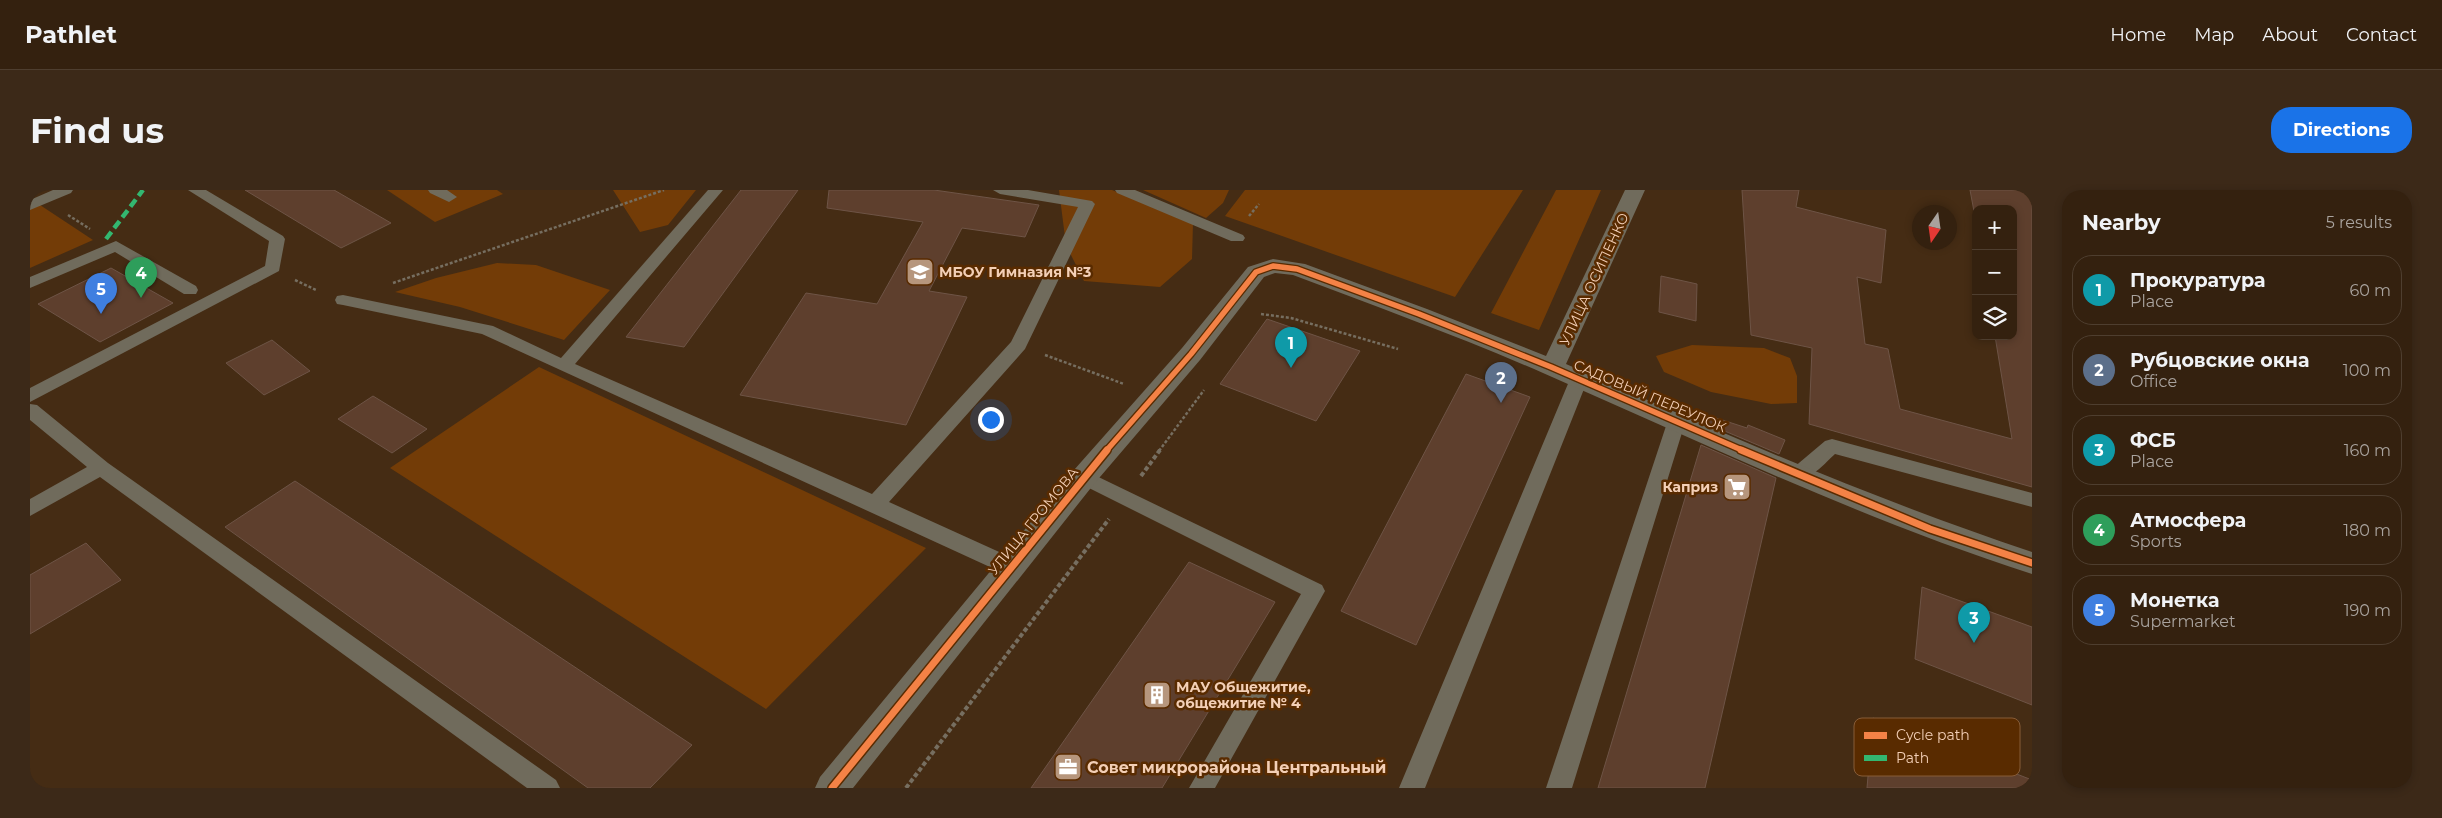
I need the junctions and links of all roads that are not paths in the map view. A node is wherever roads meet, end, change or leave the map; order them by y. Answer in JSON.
{"nodes":[{"id":1,"x":66,"y":190,"type":"edge"},
{"id":2,"x":195,"y":190,"type":"edge"},
{"id":3,"x":435,"y":190,"type":"edge"},
{"id":4,"x":716,"y":190,"type":"edge"},
{"id":5,"x":1000,"y":190,"type":"edge"},
{"id":6,"x":1122,"y":190,"type":"edge"},
{"id":7,"x":1635,"y":190,"type":"edge"},
{"id":8,"x":449,"y":196,"type":"dead end"},
{"id":9,"x":37,"y":202,"type":"edge"},
{"id":10,"x":1237,"y":238,"type":"dead end"},
{"id":11,"x":1256,"y":272,"type":"joint"},
{"id":12,"x":30,"y":283,"type":"edge"},
{"id":13,"x":190,"y":290,"type":"dead end"},
{"id":14,"x":343,"y":300,"type":"road end"},
{"id":15,"x":564,"y":366,"type":"junction"},
{"id":16,"x":1551,"y":366,"type":"junction"},
{"id":17,"x":1579,"y":379,"type":"junction"},
{"id":18,"x":30,"y":396,"type":"edge"},
{"id":19,"x":30,"y":410,"type":"edge"},
{"id":20,"x":1676,"y":423,"type":"junction"},
{"id":21,"x":101,"y":468,"type":"junction"},
{"id":22,"x":1800,"y":473,"type":"junction"},
{"id":23,"x":1084,"y":478,"type":"junction"},
{"id":24,"x":2032,"y":500,"type":"edge"},
{"id":25,"x":874,"y":504,"type":"junction"},
{"id":26,"x":30,"y":508,"type":"edge"},
{"id":27,"x":2032,"y":564,"type":"edge"},
{"id":28,"x":1011,"y":567,"type":"junction"},
{"id":29,"x":547,"y":788,"type":"edge"},
{"id":30,"x":832,"y":788,"type":"edge"},
{"id":31,"x":1202,"y":788,"type":"edge"},
{"id":32,"x":1412,"y":788,"type":"edge"},
{"id":33,"x":1559,"y":788,"type":"edge"}],
"edges":[{"from":1,"to":9,"type":"lane"},
{"from":2,"to":18,"type":"lane"},
{"from":3,"to":8,"type":"lane"},
{"from":4,"to":15,"type":"lane"},
{"from":5,"to":25,"type":"lane"},
{"from":6,"to":10,"type":"lane"},
{"from":7,"to":16,"type":"street","name":"УЛИЦА ОСИПЕНКО"},
{"from":11,"to":16,"type":"street","name":"САДОВЫЙ ПЕРЕУЛОК"},
{"from":11,"to":23,"type":"street","name":"УЛИЦА ГРОМОВА"},
{"from":12,"to":13,"type":"lane"},
{"from":14,"to":15,"type":"lane"},
{"from":15,"to":25,"type":"lane"},
{"from":16,"to":17,"type":"street","name":"САДОВЫЙ ПЕРЕУЛОК"},
{"from":17,"to":20,"type":"street","name":"САДОВЫЙ ПЕРЕУЛОК"},
{"from":17,"to":32,"type":"lane"},
{"from":19,"to":21,"type":"lane"},
{"from":20,"to":22,"type":"street","name":"САДОВЫЙ ПЕРЕУЛОК"},
{"from":20,"to":33,"type":"lane"},
{"from":21,"to":26,"type":"lane"},
{"from":21,"to":29,"type":"lane"},
{"from":22,"to":24,"type":"lane"},
{"from":22,"to":27,"type":"street","name":"САДОВЫЙ ПЕРЕУЛОК"},
{"from":23,"to":28,"type":"street","name":"УЛИЦА ГРОМОВА"},
{"from":23,"to":31,"type":"lane"},
{"from":25,"to":28,"type":"lane"},
{"from":28,"to":30,"type":"street","name":"УЛИЦА ГРОМОВА"}]}
